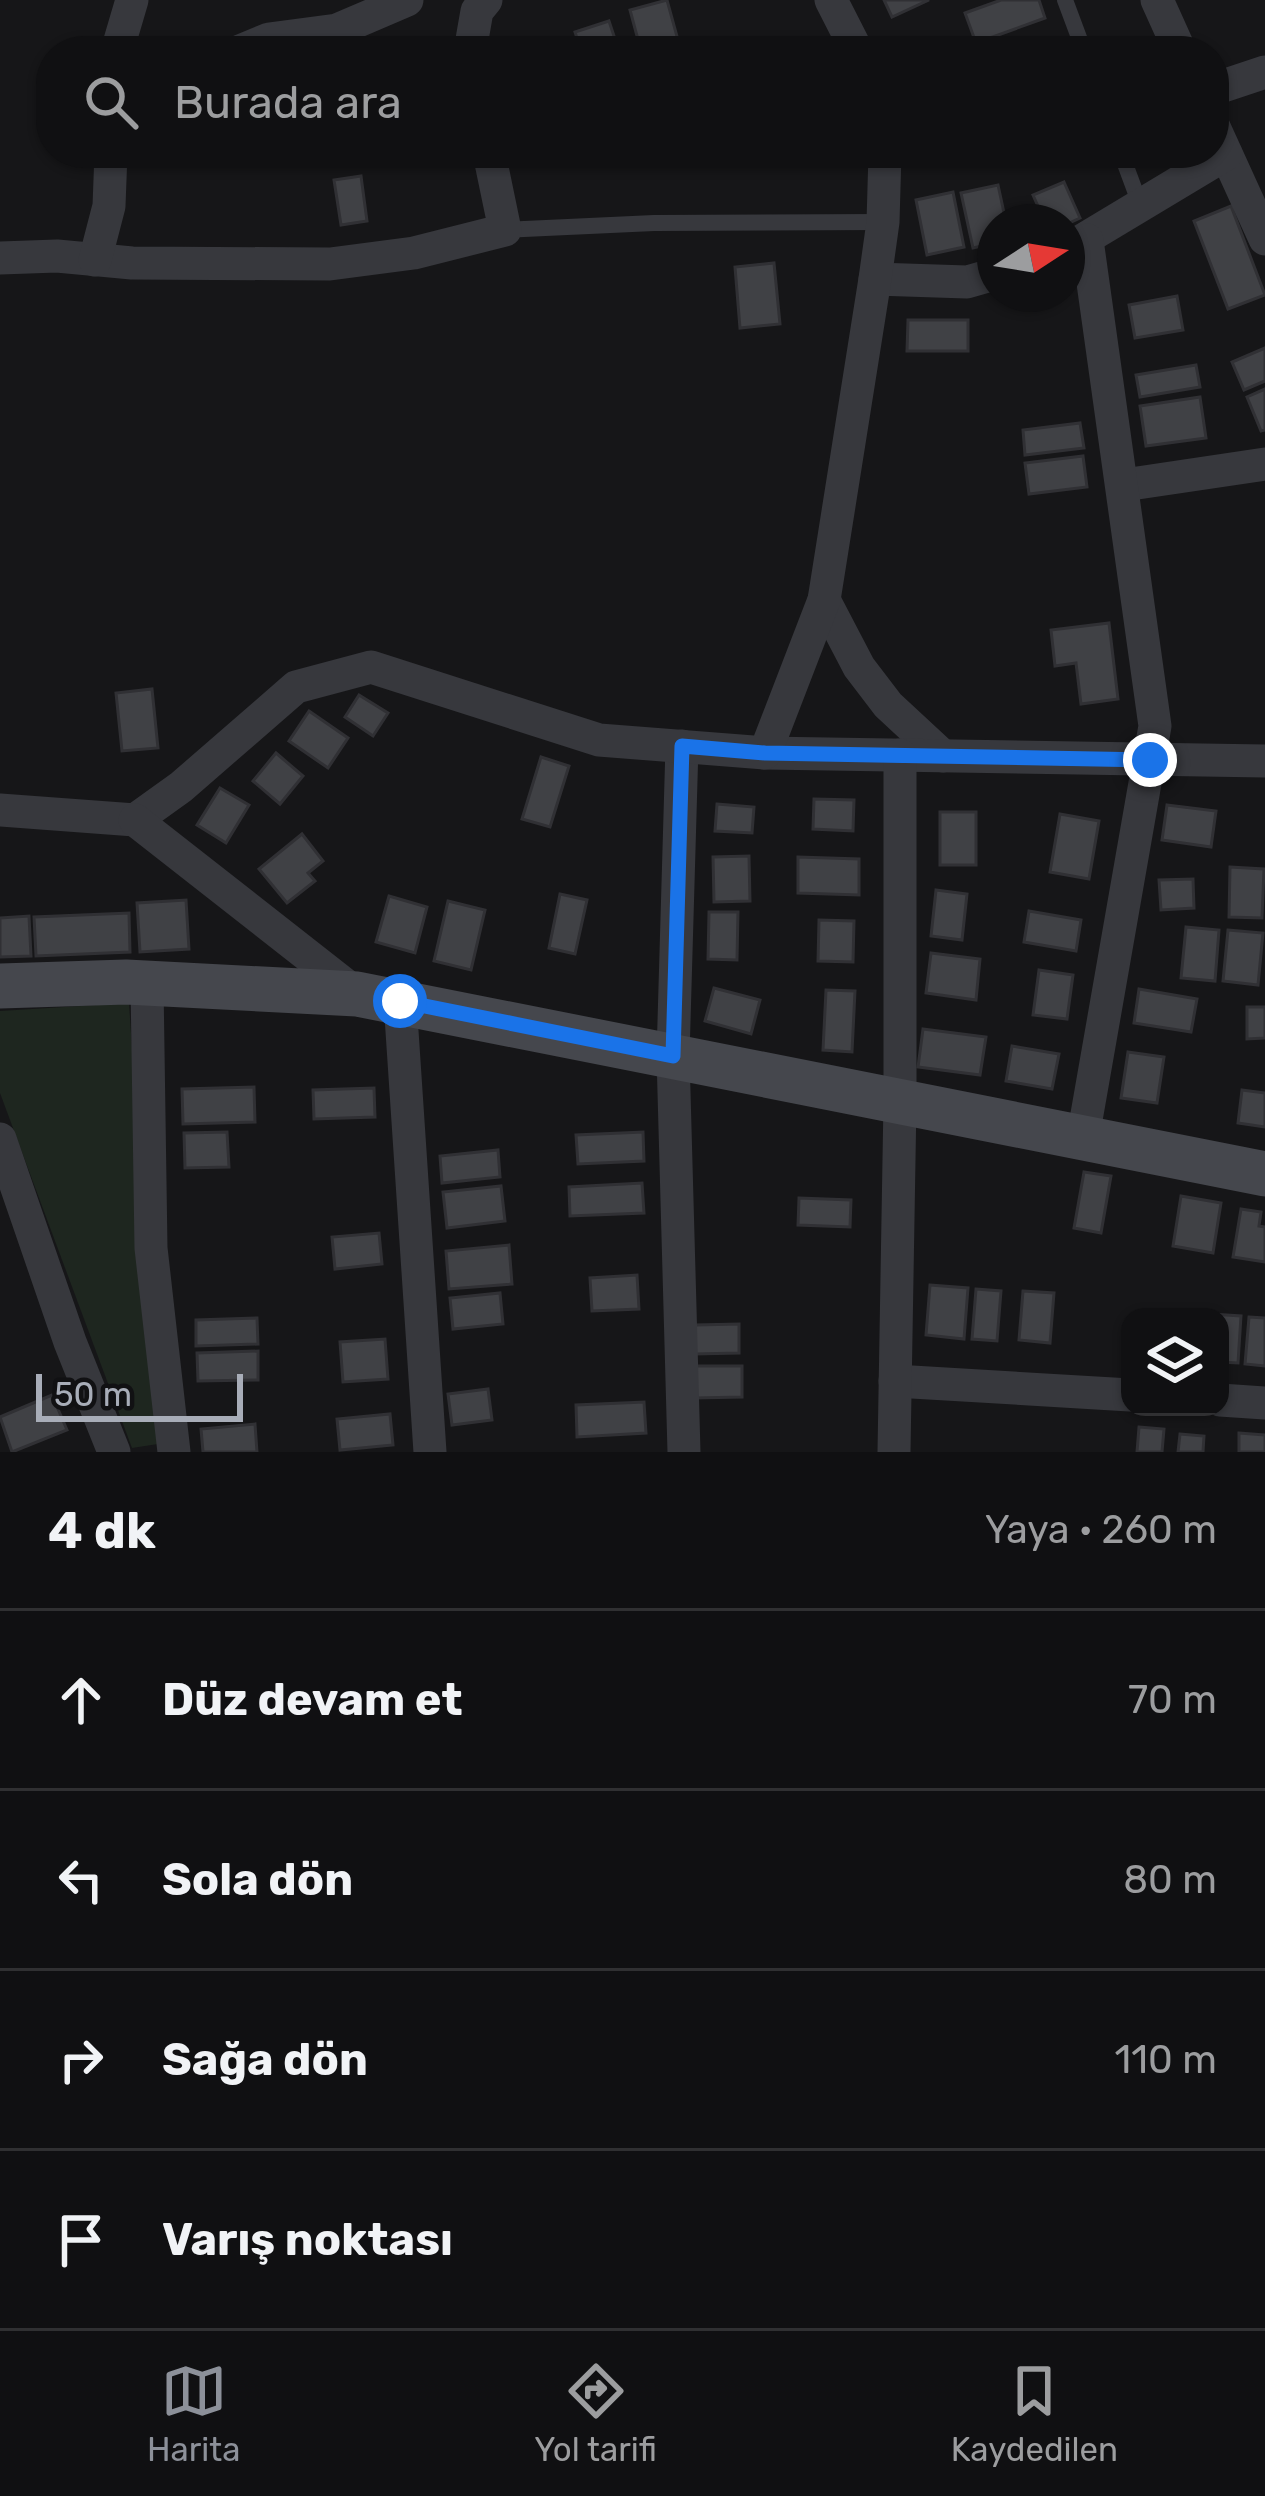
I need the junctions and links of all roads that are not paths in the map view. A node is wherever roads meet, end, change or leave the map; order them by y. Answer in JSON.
{"nodes":[{"id":1,"x":132,"y":0,"type":"edge"},
{"id":2,"x":407,"y":0,"type":"edge"},
{"id":3,"x":486,"y":0,"type":"edge"},
{"id":4,"x":831,"y":0,"type":"edge"},
{"id":5,"x":1065,"y":0,"type":"edge"},
{"id":6,"x":1157,"y":0,"type":"edge"},
{"id":7,"x":121,"y":36,"type":"edge"},
{"id":8,"x":291,"y":36,"type":"edge"},
{"id":9,"x":473,"y":36,"type":"edge"},
{"id":10,"x":849,"y":36,"type":"edge"},
{"id":11,"x":1078,"y":36,"type":"edge"},
{"id":12,"x":1173,"y":36,"type":"edge"},
{"id":13,"x":1265,"y":72,"type":"edge"},
{"id":14,"x":1229,"y":84,"type":"edge"},
{"id":15,"x":1229,"y":160,"type":"edge"},
{"id":16,"x":110,"y":168,"type":"edge"},
{"id":17,"x":492,"y":168,"type":"edge"},
{"id":18,"x":885,"y":168,"type":"edge"},
{"id":19,"x":1127,"y":168,"type":"edge"},
{"id":20,"x":1186,"y":168,"type":"edge"},
{"id":21,"x":1141,"y":206,"type":"junction"},
{"id":22,"x":883,"y":222,"type":"junction"},
{"id":23,"x":505,"y":230,"type":"junction"},
{"id":24,"x":1265,"y":239,"type":"edge"},
{"id":25,"x":1085,"y":240,"type":"edge"},
{"id":26,"x":0,"y":258,"type":"edge"},
{"id":27,"x":95,"y":260,"type":"junction"},
{"id":28,"x":875,"y":279,"type":"junction"},
{"id":29,"x":977,"y":279,"type":"edge"},
{"id":30,"x":1085,"y":286,"type":"edge"},
{"id":31,"x":1265,"y":464,"type":"edge"},
{"id":32,"x":1124,"y":485,"type":"junction"},
{"id":33,"x":824,"y":600,"type":"junction"},
{"id":34,"x":682,"y":746,"type":"junction"},
{"id":35,"x":765,"y":753,"type":"junction"},
{"id":36,"x":900,"y":755,"type":"junction"},
{"id":37,"x":944,"y":756,"type":"junction"},
{"id":38,"x":1150,"y":760,"type":"junction"},
{"id":39,"x":1265,"y":761,"type":"edge"},
{"id":40,"x":0,"y":810,"type":"edge"},
{"id":41,"x":134,"y":820,"type":"junction"},
{"id":42,"x":146,"y":983,"type":"junction"},
{"id":43,"x":0,"y":986,"type":"edge"},
{"id":44,"x":378,"y":998,"type":"junction"},
{"id":45,"x":673,"y":1056,"type":"junction"},
{"id":46,"x":900,"y":1101,"type":"junction"},
{"id":47,"x":0,"y":1138,"type":"edge"},
{"id":48,"x":1083,"y":1138,"type":"junction"},
{"id":49,"x":1265,"y":1174,"type":"edge"},
{"id":50,"x":895,"y":1381,"type":"junction"},
{"id":51,"x":1121,"y":1394,"type":"edge"},
{"id":52,"x":1229,"y":1400,"type":"edge"},
{"id":53,"x":1265,"y":1402,"type":"edge"},
{"id":54,"x":114,"y":1452,"type":"edge"},
{"id":55,"x":174,"y":1452,"type":"edge"},
{"id":56,"x":430,"y":1452,"type":"edge"},
{"id":57,"x":684,"y":1452,"type":"edge"},
{"id":58,"x":894,"y":1452,"type":"edge"}],
"edges":[{"from":1,"to":7,"type":"street"},
{"from":2,"to":8,"type":"street"},
{"from":3,"to":9,"type":"street"},
{"from":4,"to":10,"type":"street"},
{"from":5,"to":11,"type":"lane"},
{"from":6,"to":12,"type":"street"},
{"from":13,"to":14,"type":"street"},
{"from":15,"to":24,"type":"street"},
{"from":16,"to":27,"type":"street"},
{"from":17,"to":23,"type":"street"},
{"from":18,"to":22,"type":"street"},
{"from":19,"to":21,"type":"lane"},
{"from":20,"to":21,"type":"street"},
{"from":21,"to":25,"type":"street"},
{"from":22,"to":23,"type":"lane"},
{"from":22,"to":28,"type":"street"},
{"from":23,"to":27,"type":"street"},
{"from":26,"to":27,"type":"street"},
{"from":28,"to":29,"type":"street"},
{"from":28,"to":33,"type":"street"},
{"from":30,"to":32,"type":"street"},
{"from":31,"to":32,"type":"street"},
{"from":32,"to":38,"type":"street"},
{"from":33,"to":35,"type":"street"},
{"from":33,"to":37,"type":"street"},
{"from":34,"to":35,"type":"street"},
{"from":34,"to":41,"type":"street"},
{"from":34,"to":45,"type":"street"},
{"from":35,"to":36,"type":"street"},
{"from":36,"to":37,"type":"street"},
{"from":36,"to":46,"type":"street"},
{"from":37,"to":38,"type":"street"},
{"from":38,"to":39,"type":"street"},
{"from":38,"to":48,"type":"street"},
{"from":40,"to":41,"type":"street"},
{"from":41,"to":44,"type":"street"},
{"from":42,"to":43,"type":"street"},
{"from":42,"to":44,"type":"street"},
{"from":42,"to":55,"type":"street"},
{"from":44,"to":45,"type":"street"},
{"from":44,"to":56,"type":"street"},
{"from":45,"to":46,"type":"street"},
{"from":45,"to":57,"type":"street"},
{"from":46,"to":48,"type":"street"},
{"from":46,"to":50,"type":"street"},
{"from":47,"to":54,"type":"street"},
{"from":48,"to":49,"type":"street"},
{"from":50,"to":51,"type":"street"},
{"from":50,"to":58,"type":"street"},
{"from":52,"to":53,"type":"street"}]}
